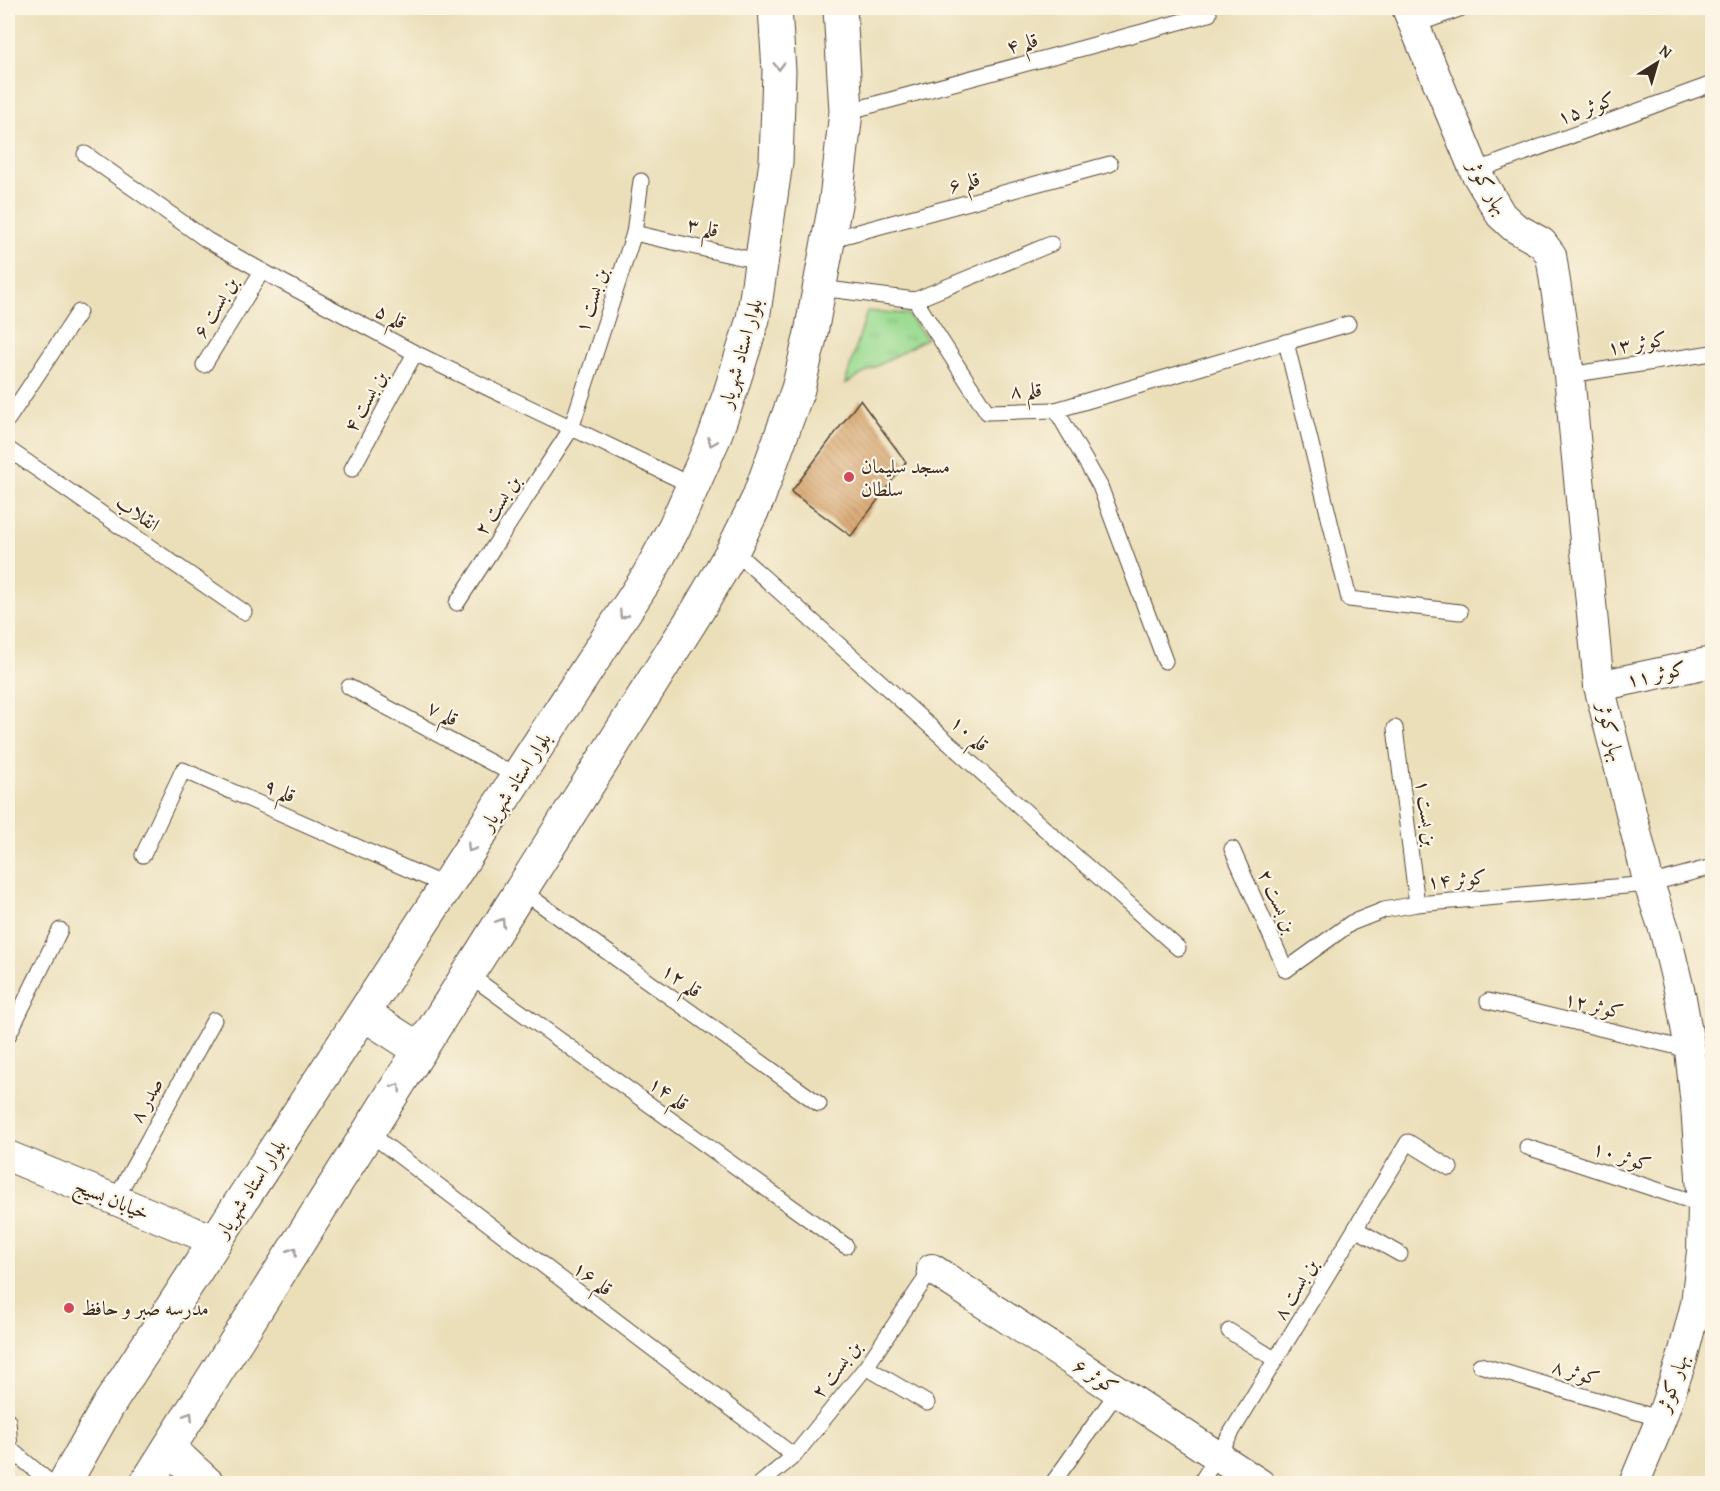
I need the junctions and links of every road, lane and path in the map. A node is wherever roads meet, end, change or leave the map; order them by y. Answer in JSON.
{"nodes":[{"id":1,"x":775,"y":8,"type":"edge"},
{"id":2,"x":840,"y":8,"type":"edge"},
{"id":3,"x":1462,"y":8,"type":"edge"},
{"id":4,"x":1209,"y":14,"type":"dead end"},
{"id":5,"x":1411,"y":16,"type":"edge"},
{"id":6,"x":1713,"y":84,"type":"edge"},
{"id":7,"x":846,"y":112,"type":"junction"},
{"id":8,"x":85,"y":154,"type":"dead end"},
{"id":9,"x":1110,"y":164,"type":"dead end"},
{"id":10,"x":1475,"y":171,"type":"junction"},
{"id":11,"x":641,"y":181,"type":"dead end"},
{"id":12,"x":634,"y":233,"type":"junction"},
{"id":13,"x":828,"y":240,"type":"junction"},
{"id":14,"x":1051,"y":244,"type":"dead end"},
{"id":15,"x":762,"y":262,"type":"junction"},
{"id":16,"x":262,"y":271,"type":"junction"},
{"id":17,"x":820,"y":288,"type":"junction"},
{"id":18,"x":915,"y":300,"type":"junction"},
{"id":19,"x":79,"y":312,"type":"dead end"},
{"id":20,"x":1348,"y":324,"type":"dead end"},
{"id":21,"x":1286,"y":342,"type":"junction"},
{"id":22,"x":415,"y":353,"type":"junction"},
{"id":23,"x":1713,"y":353,"type":"edge"},
{"id":24,"x":204,"y":365,"type":"dead end"},
{"id":25,"x":1569,"y":375,"type":"junction"},
{"id":26,"x":1056,"y":410,"type":"junction"},
{"id":27,"x":8,"y":419,"type":"edge"},
{"id":28,"x":571,"y":429,"type":"junction"},
{"id":29,"x":8,"y":449,"type":"edge"},
{"id":30,"x":352,"y":469,"type":"dead end"},
{"id":31,"x":693,"y":486,"type":"junction"},
{"id":32,"x":733,"y":550,"type":"junction"},
{"id":33,"x":457,"y":603,"type":"dead end"},
{"id":34,"x":244,"y":612,"type":"dead end"},
{"id":35,"x":1460,"y":612,"type":"dead end"},
{"id":36,"x":1165,"y":661,"type":"dead end"},
{"id":37,"x":1713,"y":662,"type":"edge"},
{"id":38,"x":1599,"y":686,"type":"junction"},
{"id":39,"x":349,"y":687,"type":"dead end"},
{"id":40,"x":1395,"y":728,"type":"dead end"},
{"id":41,"x":518,"y":777,"type":"junction"},
{"id":42,"x":1232,"y":849,"type":"dead end"},
{"id":43,"x":143,"y":855,"type":"dead end"},
{"id":44,"x":1713,"y":867,"type":"edge"},
{"id":45,"x":1649,"y":884,"type":"junction"},
{"id":46,"x":446,"y":886,"type":"junction"},
{"id":47,"x":521,"y":890,"type":"junction"},
{"id":48,"x":1417,"y":904,"type":"junction"},
{"id":49,"x":60,"y":930,"type":"dead end"},
{"id":50,"x":1179,"y":948,"type":"dead end"},
{"id":51,"x":1286,"y":970,"type":"joint"},
{"id":52,"x":468,"y":974,"type":"junction"},
{"id":53,"x":1488,"y":1001,"type":"dead end"},
{"id":54,"x":363,"y":1014,"type":"junction"},
{"id":55,"x":214,"y":1020,"type":"dead end"},
{"id":56,"x":8,"y":1036,"type":"edge"},
{"id":57,"x":420,"y":1050,"type":"junction"},
{"id":58,"x":1690,"y":1050,"type":"junction"},
{"id":59,"x":819,"y":1104,"type":"dead end"},
{"id":60,"x":368,"y":1132,"type":"junction"},
{"id":61,"x":1527,"y":1147,"type":"dead end"},
{"id":62,"x":8,"y":1156,"type":"edge"},
{"id":63,"x":1449,"y":1168,"type":"dead end"},
{"id":64,"x":1707,"y":1171,"type":"edge"},
{"id":65,"x":115,"y":1200,"type":"junction"},
{"id":66,"x":1703,"y":1205,"type":"junction"},
{"id":67,"x":1356,"y":1229,"type":"junction"},
{"id":68,"x":216,"y":1241,"type":"junction"},
{"id":69,"x":846,"y":1246,"type":"dead end"},
{"id":70,"x":1400,"y":1254,"type":"dead end"},
{"id":71,"x":932,"y":1269,"type":"joint"},
{"id":72,"x":1704,"y":1306,"type":"edge"},
{"id":73,"x":1229,"y":1330,"type":"dead end"},
{"id":74,"x":1276,"y":1360,"type":"junction"},
{"id":75,"x":1480,"y":1365,"type":"dead end"},
{"id":76,"x":866,"y":1367,"type":"junction"},
{"id":77,"x":1118,"y":1391,"type":"junction"},
{"id":78,"x":927,"y":1403,"type":"dead end"},
{"id":79,"x":1660,"y":1419,"type":"junction"},
{"id":80,"x":8,"y":1421,"type":"edge"},
{"id":81,"x":169,"y":1448,"type":"junction"},
{"id":82,"x":794,"y":1456,"type":"junction"},
{"id":83,"x":1218,"y":1457,"type":"junction"},
{"id":84,"x":52,"y":1484,"type":"edge"},
{"id":85,"x":64,"y":1484,"type":"edge"},
{"id":86,"x":146,"y":1484,"type":"edge"},
{"id":87,"x":208,"y":1484,"type":"edge"},
{"id":88,"x":760,"y":1484,"type":"edge"},
{"id":89,"x":1052,"y":1484,"type":"edge"},
{"id":90,"x":1200,"y":1484,"type":"edge"},
{"id":91,"x":1260,"y":1484,"type":"edge"},
{"id":92,"x":1634,"y":1484,"type":"edge"}],
"edges":[{"from":1,"to":15,"type":"main road","name":"بلوار استاد شهریار","one_way":true},
{"from":2,"to":7,"type":"main road"},
{"from":3,"to":5,"type":"lane"},
{"from":4,"to":7,"type":"lane","name":"قلم ۴"},
{"from":5,"to":10,"type":"street","name":"بهار کوثر"},
{"from":6,"to":10,"type":"lane","name":"کوثر ۱۵"},
{"from":7,"to":13,"type":"main road"},
{"from":8,"to":16,"type":"lane","name":"قلم ۵"},
{"from":9,"to":13,"type":"lane","name":"قلم ۶"},
{"from":10,"to":25,"type":"street","name":"بهار کوثر"},
{"from":11,"to":12,"type":"lane","name":"بن بست ۱"},
{"from":12,"to":15,"type":"lane","name":"قلم ۳"},
{"from":12,"to":28,"type":"lane","name":"بن بست ۱"},
{"from":13,"to":17,"type":"main road"},
{"from":14,"to":18,"type":"lane"},
{"from":15,"to":31,"type":"main road","name":"بلوار استاد شهریار","one_way":true},
{"from":16,"to":22,"type":"lane","name":"قلم ۵"},
{"from":16,"to":24,"type":"lane","name":"بن بست ۶"},
{"from":17,"to":18,"type":"lane"},
{"from":17,"to":32,"type":"main road"},
{"from":18,"to":26,"type":"lane","name":"قلم ۸"},
{"from":19,"to":27,"type":"lane"},
{"from":20,"to":21,"type":"lane"},
{"from":21,"to":26,"type":"lane"},
{"from":21,"to":35,"type":"lane"},
{"from":22,"to":28,"type":"lane","name":"قلم ۵"},
{"from":22,"to":30,"type":"lane","name":"بن بست ۴"},
{"from":23,"to":25,"type":"lane","name":"کوثر ۱۳"},
{"from":25,"to":38,"type":"street","name":"بهار کوثر"},
{"from":26,"to":36,"type":"lane","name":"قلم ۸"},
{"from":28,"to":31,"type":"lane","name":"قلم ۵"},
{"from":28,"to":33,"type":"lane","name":"بن بست ۲"},
{"from":29,"to":34,"type":"lane","name":"انقلاب"},
{"from":31,"to":41,"type":"main road","name":"بلوار استاد شهریار","one_way":true},
{"from":32,"to":47,"type":"main road"},
{"from":32,"to":50,"type":"lane","name":"قلم ۱۰"},
{"from":37,"to":38,"type":"street","name":"کوثر ۱۱"},
{"from":38,"to":45,"type":"street","name":"بهار کوثر"},
{"from":39,"to":41,"type":"lane","name":"قلم ۷"},
{"from":40,"to":48,"type":"lane","name":"بن بست ۱"},
{"from":41,"to":46,"type":"main road","name":"بلوار استاد شهریار","one_way":true},
{"from":42,"to":51,"type":"lane","name":"بن بست ۲"},
{"from":43,"to":46,"type":"lane","name":"قلم ۹"},
{"from":44,"to":45,"type":"lane","name":"کوثر ۱۴"},
{"from":45,"to":48,"type":"lane","name":"کوثر ۱۴"},
{"from":45,"to":58,"type":"street","name":"بهار کوثر"},
{"from":46,"to":54,"type":"main road","name":"بلوار استاد شهریار"},
{"from":52,"to":47,"type":"main road","one_way":true},
{"from":47,"to":59,"type":"lane","name":"قلم ۱۲"},
{"from":48,"to":51,"type":"lane","name":"کوثر ۱۴"},
{"from":49,"to":56,"type":"lane"},
{"from":52,"to":57,"type":"main road"},
{"from":52,"to":69,"type":"lane","name":"قلم ۱۴"},
{"from":53,"to":58,"type":"lane","name":"کوثر ۱۲"},
{"from":54,"to":57,"type":"main road"},
{"from":54,"to":68,"type":"main road","name":"بلوار استاد شهریار"},
{"from":55,"to":65,"type":"lane","name":"صدر ۸"},
{"from":60,"to":57,"type":"main road","one_way":true},
{"from":58,"to":64,"type":"street","name":"بهار کوثر"},
{"from":81,"to":60,"type":"main road","one_way":true},
{"from":60,"to":82,"type":"lane","name":"قلم ۱۶"},
{"from":61,"to":66,"type":"lane","name":"کوثر ۱۰"},
{"from":62,"to":65,"type":"street","name":"خیابان بسیج"},
{"from":63,"to":67,"type":"lane","name":"بن بست ۸"},
{"from":64,"to":66,"type":"street","name":"بهار کوثر"},
{"from":65,"to":68,"type":"street","name":"خیابان بسیج"},
{"from":66,"to":72,"type":"street","name":"بهار کوثر"},
{"from":67,"to":70,"type":"lane"},
{"from":67,"to":74,"type":"lane","name":"بن بست ۸"},
{"from":68,"to":85,"type":"main road","name":"بلوار استاد شهریار"},
{"from":71,"to":76,"type":"lane","name":"بن بست ۲"},
{"from":71,"to":77,"type":"street","name":"کوثر ۶"},
{"from":72,"to":79,"type":"street","name":"بهار کوثر"},
{"from":73,"to":74,"type":"lane"},
{"from":74,"to":83,"type":"lane","name":"بن بست ۸"},
{"from":75,"to":79,"type":"lane","name":"کوثر ۸"},
{"from":76,"to":78,"type":"lane"},
{"from":76,"to":82,"type":"lane","name":"بن بست ۲"},
{"from":77,"to":83,"type":"street","name":"کوثر ۶"},
{"from":77,"to":89,"type":"lane"},
{"from":79,"to":92,"type":"street","name":"بهار کوثر"},
{"from":80,"to":84,"type":"lane"},
{"from":81,"to":86,"type":"main road"},
{"from":81,"to":87,"type":"main road"},
{"from":82,"to":88,"type":"lane","name":"بن بست ۲"},
{"from":83,"to":90,"type":"lane"},
{"from":83,"to":91,"type":"street","name":"کوثر ۶"}]}
